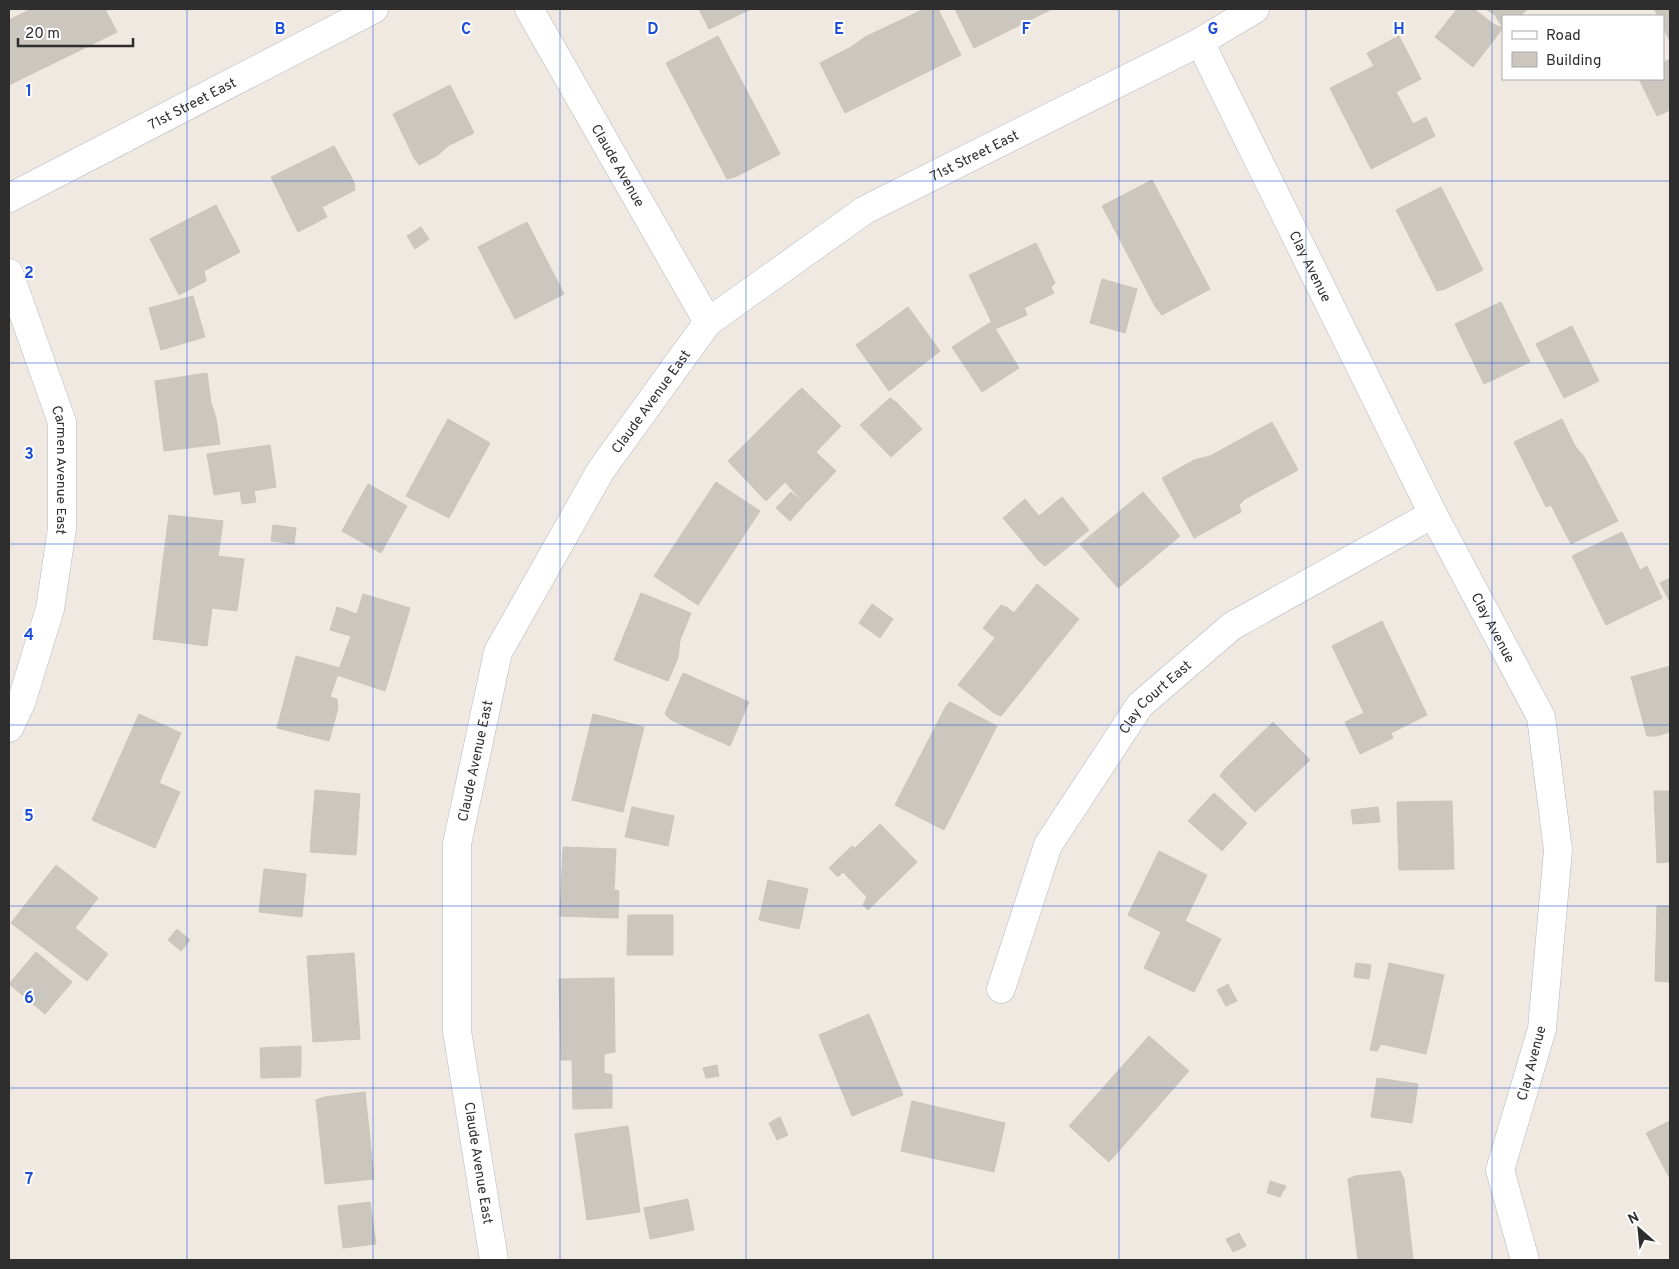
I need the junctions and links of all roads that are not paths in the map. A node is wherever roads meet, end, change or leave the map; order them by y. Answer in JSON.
{"nodes":[{"id":1,"x":374,"y":9,"type":"edge"},
{"id":2,"x":529,"y":9,"type":"edge"},
{"id":3,"x":1255,"y":9,"type":"edge"},
{"id":4,"x":1200,"y":42,"type":"junction"},
{"id":5,"x":9,"y":198,"type":"edge"},
{"id":6,"x":9,"y":273,"type":"edge"},
{"id":7,"x":708,"y":322,"type":"junction"},
{"id":8,"x":1433,"y":514,"type":"junction"},
{"id":9,"x":9,"y":728,"type":"edge"},
{"id":10,"x":1001,"y":989,"type":"dead end"},
{"id":11,"x":494,"y":1260,"type":"edge"},
{"id":12,"x":1525,"y":1260,"type":"edge"}],
"edges":[{"from":1,"to":5,"type":"street","name":"71st Street East"},
{"from":2,"to":7,"type":"street","name":"Claude Avenue"},
{"from":3,"to":4,"type":"street","name":"71st Street East"},
{"from":4,"to":7,"type":"street","name":"71st Street East"},
{"from":4,"to":8,"type":"street","name":"Clay Avenue"},
{"from":6,"to":9,"type":"street","name":"Carmen Avenue East"},
{"from":7,"to":11,"type":"street","name":"Claude Avenue East"},
{"from":8,"to":10,"type":"street","name":"Clay Court East"},
{"from":8,"to":12,"type":"street","name":"Clay Avenue"}]}
